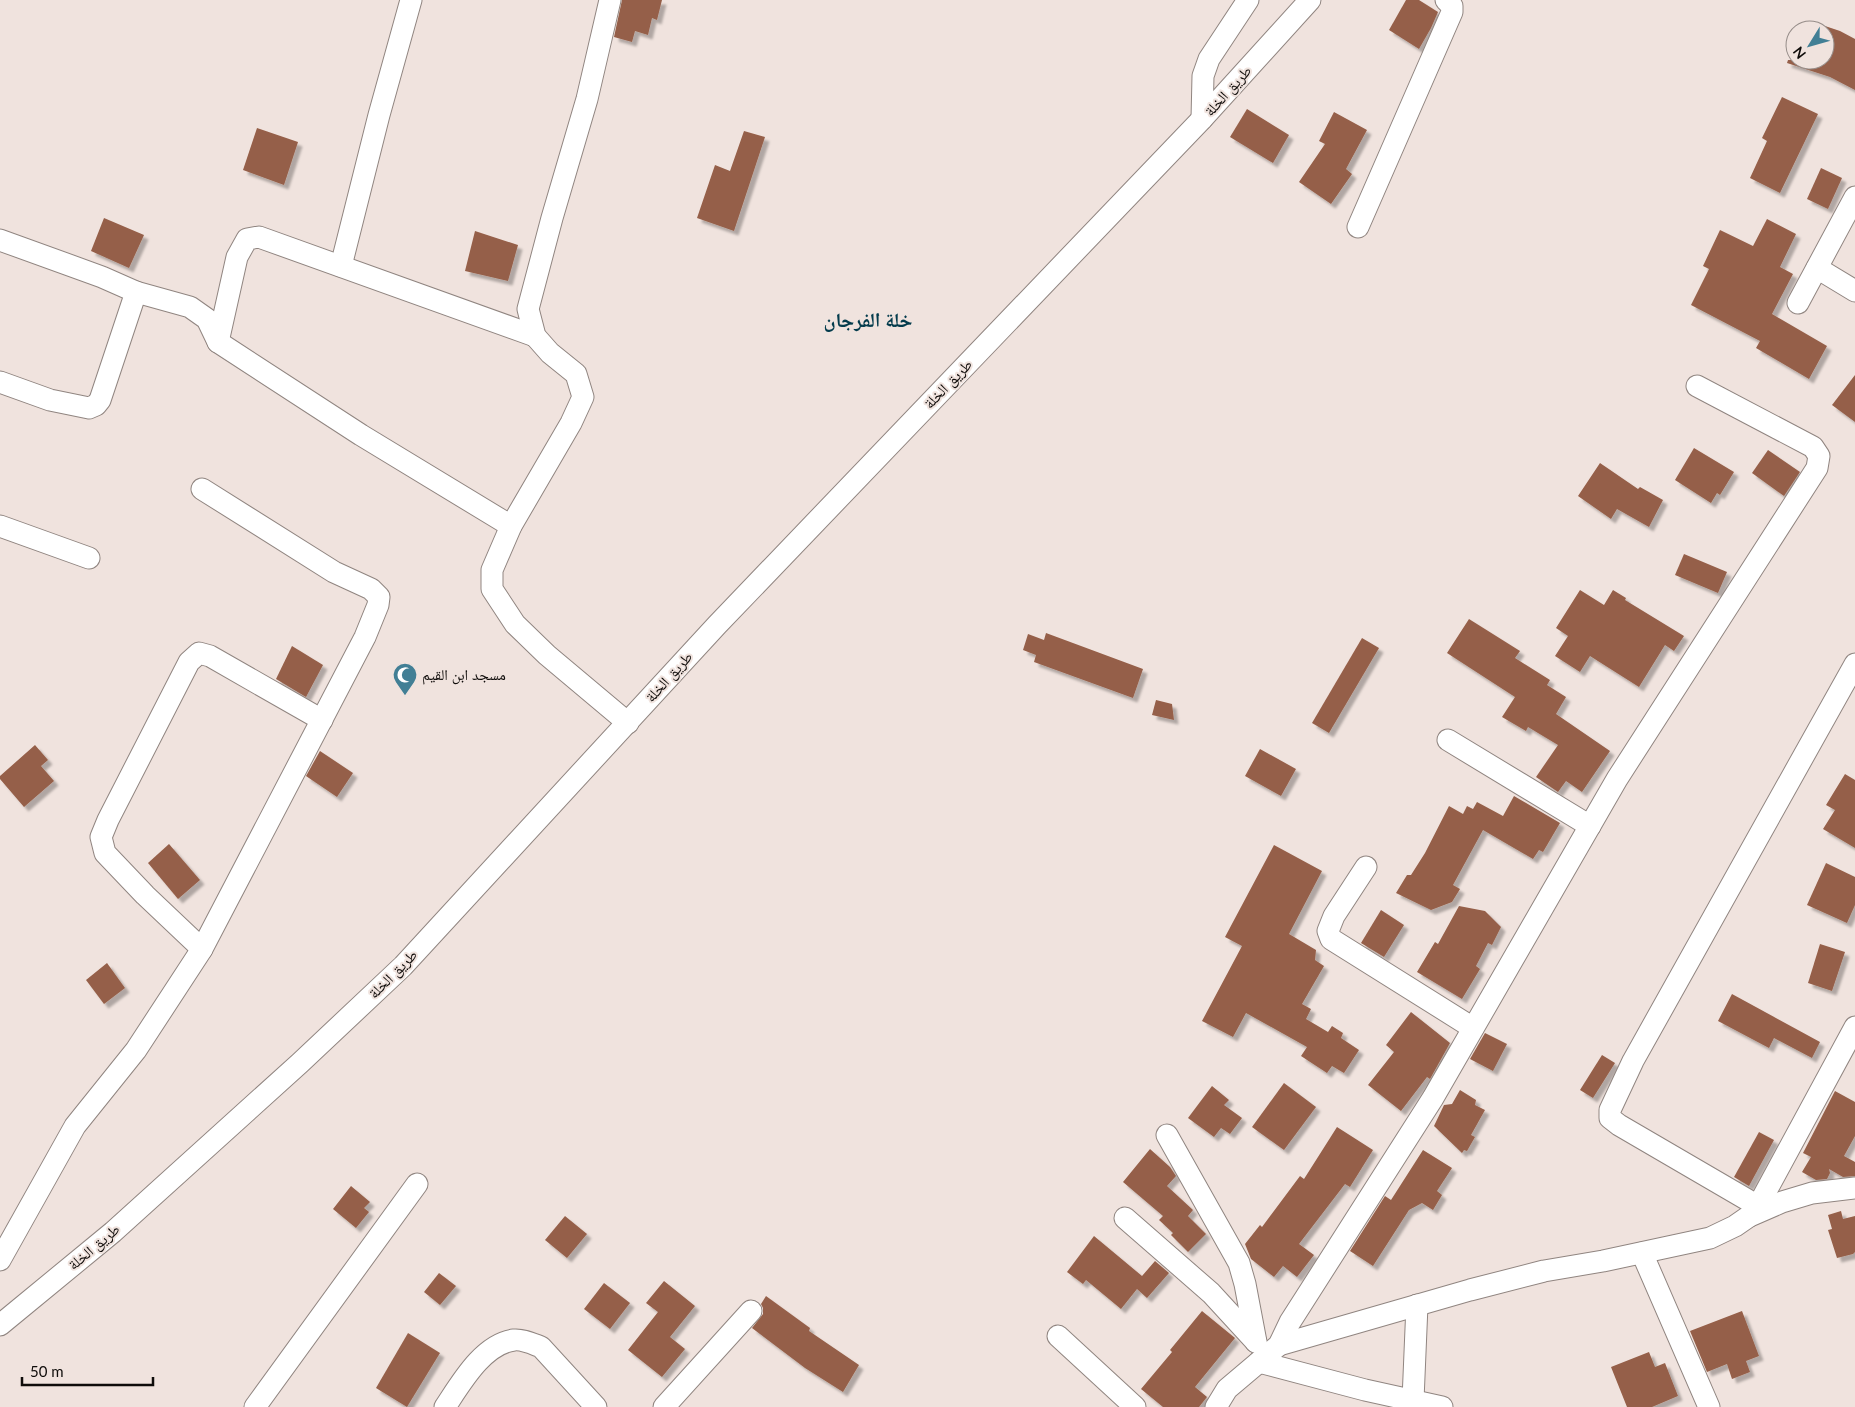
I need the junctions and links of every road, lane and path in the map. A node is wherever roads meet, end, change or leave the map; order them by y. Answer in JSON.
{"nodes":[{"id":1,"x":412,"y":0,"type":"edge"},
{"id":2,"x":610,"y":0,"type":"edge"},
{"id":3,"x":1248,"y":0,"type":"edge"},
{"id":4,"x":1310,"y":0,"type":"edge"},
{"id":5,"x":1446,"y":0,"type":"edge"},
{"id":6,"x":1202,"y":119,"type":"junction"},
{"id":7,"x":1855,"y":197,"type":"edge"},
{"id":8,"x":1358,"y":227,"type":"dead end"},
{"id":9,"x":0,"y":240,"type":"edge"},
{"id":10,"x":341,"y":266,"type":"junction"},
{"id":11,"x":1817,"y":268,"type":"junction"},
{"id":12,"x":1855,"y":291,"type":"edge"},
{"id":13,"x":136,"y":292,"type":"junction"},
{"id":14,"x":1798,"y":303,"type":"dead end"},
{"id":15,"x":535,"y":336,"type":"junction"},
{"id":16,"x":218,"y":342,"type":"junction"},
{"id":17,"x":0,"y":382,"type":"edge"},
{"id":18,"x":1697,"y":386,"type":"dead end"},
{"id":19,"x":202,"y":489,"type":"dead end"},
{"id":20,"x":0,"y":526,"type":"edge"},
{"id":21,"x":512,"y":526,"type":"junction"},
{"id":22,"x":89,"y":558,"type":"dead end"},
{"id":23,"x":1855,"y":664,"type":"edge"},
{"id":24,"x":322,"y":720,"type":"junction"},
{"id":25,"x":628,"y":723,"type":"junction"},
{"id":26,"x":1448,"y":740,"type":"dead end"},
{"id":27,"x":1590,"y":826,"type":"junction"},
{"id":28,"x":1366,"y":866,"type":"dead end"},
{"id":29,"x":202,"y":949,"type":"junction"},
{"id":30,"x":1472,"y":1028,"type":"junction"},
{"id":31,"x":1855,"y":1028,"type":"edge"},
{"id":32,"x":1167,"y":1135,"type":"dead end"},
{"id":33,"x":416,"y":1184,"type":"dead end"},
{"id":34,"x":1855,"y":1188,"type":"edge"},
{"id":35,"x":1753,"y":1211,"type":"junction"},
{"id":36,"x":1125,"y":1218,"type":"dead end"},
{"id":37,"x":1642,"y":1253,"type":"junction"},
{"id":38,"x":0,"y":1260,"type":"edge"},
{"id":39,"x":1417,"y":1305,"type":"junction"},
{"id":40,"x":751,"y":1312,"type":"dead end"},
{"id":41,"x":0,"y":1325,"type":"edge"},
{"id":42,"x":1058,"y":1336,"type":"dead end"},
{"id":43,"x":1265,"y":1351,"type":"junction"},
{"id":44,"x":1413,"y":1400,"type":"junction"},
{"id":45,"x":255,"y":1407,"type":"edge"},
{"id":46,"x":445,"y":1407,"type":"edge"},
{"id":47,"x":596,"y":1407,"type":"edge"},
{"id":48,"x":664,"y":1407,"type":"edge"},
{"id":49,"x":1135,"y":1407,"type":"edge"},
{"id":50,"x":1216,"y":1407,"type":"edge"},
{"id":51,"x":1442,"y":1407,"type":"edge"},
{"id":52,"x":1709,"y":1407,"type":"edge"}],
"edges":[{"from":1,"to":10,"type":"street"},
{"from":2,"to":15,"type":"street"},
{"from":3,"to":6,"type":"street"},
{"from":4,"to":6,"type":"street","name":"طريق الخلة"},
{"from":5,"to":8,"type":"street"},
{"from":6,"to":25,"type":"street","name":"طريق الخلة"},
{"from":7,"to":11,"type":"street"},
{"from":9,"to":13,"type":"street"},
{"from":10,"to":15,"type":"street"},
{"from":10,"to":16,"type":"street"},
{"from":11,"to":12,"type":"street"},
{"from":11,"to":14,"type":"street"},
{"from":13,"to":16,"type":"street"},
{"from":13,"to":17,"type":"street"},
{"from":15,"to":21,"type":"street"},
{"from":16,"to":21,"type":"street"},
{"from":18,"to":27,"type":"street"},
{"from":19,"to":24,"type":"street"},
{"from":20,"to":22,"type":"street"},
{"from":21,"to":25,"type":"street"},
{"from":23,"to":35,"type":"street"},
{"from":24,"to":29,"type":"street"},
{"from":24,"to":29,"type":"street"},
{"from":25,"to":41,"type":"street","name":"طريق الخلة"},
{"from":26,"to":27,"type":"street"},
{"from":27,"to":30,"type":"street"},
{"from":28,"to":30,"type":"street"},
{"from":29,"to":38,"type":"street"},
{"from":30,"to":43,"type":"street"},
{"from":31,"to":35,"type":"street"},
{"from":32,"to":43,"type":"street"},
{"from":33,"to":45,"type":"street"},
{"from":34,"to":35,"type":"street"},
{"from":35,"to":37,"type":"street"},
{"from":36,"to":43,"type":"street"},
{"from":37,"to":39,"type":"street"},
{"from":37,"to":52,"type":"street"},
{"from":39,"to":43,"type":"street"},
{"from":39,"to":44,"type":"street"},
{"from":40,"to":48,"type":"street"},
{"from":42,"to":49,"type":"street"},
{"from":43,"to":44,"type":"street"},
{"from":43,"to":50,"type":"street"},
{"from":44,"to":51,"type":"street"},
{"from":46,"to":47,"type":"street"}]}
